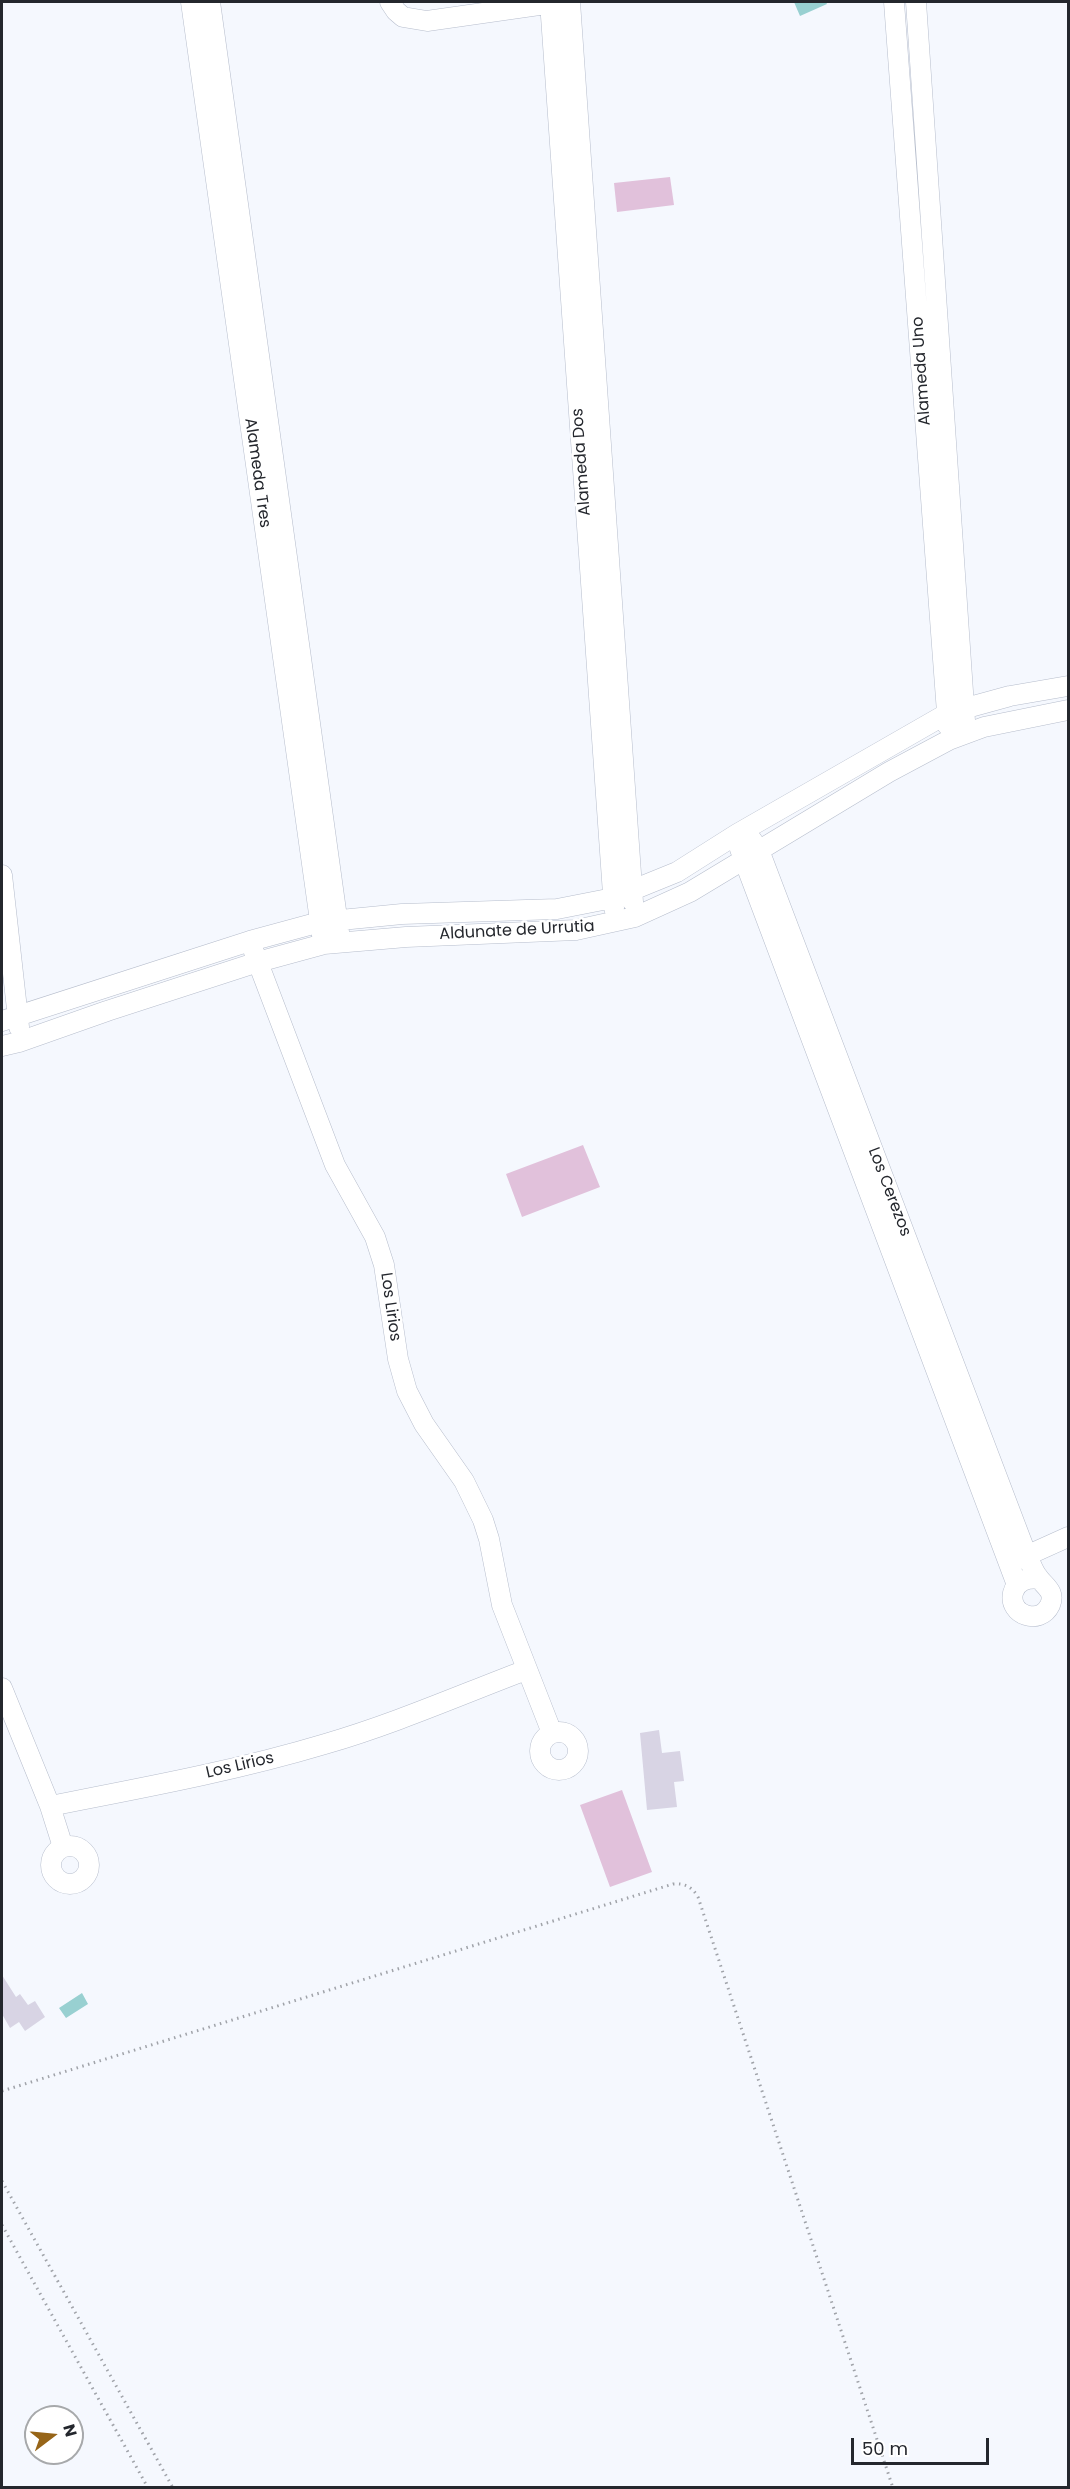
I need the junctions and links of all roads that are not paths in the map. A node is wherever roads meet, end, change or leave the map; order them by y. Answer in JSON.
{"nodes":[{"id":1,"x":191,"y":2,"type":"edge"},
{"id":2,"x":210,"y":2,"type":"edge"},
{"id":3,"x":390,"y":2,"type":"edge"},
{"id":4,"x":553,"y":2,"type":"edge"},
{"id":5,"x":570,"y":2,"type":"edge"},
{"id":6,"x":894,"y":2,"type":"edge"},
{"id":7,"x":916,"y":2,"type":"edge"},
{"id":8,"x":1068,"y":686,"type":"edge"},
{"id":9,"x":1068,"y":710,"type":"edge"},
{"id":10,"x":956,"y":711,"type":"junction"},
{"id":11,"x":957,"y":736,"type":"junction"},
{"id":12,"x":741,"y":832,"type":"junction"},
{"id":13,"x":751,"y":855,"type":"junction"},
{"id":14,"x":2,"y":875,"type":"edge"},
{"id":15,"x":632,"y":891,"type":"junction"},
{"id":16,"x":613,"y":898,"type":"junction"},
{"id":17,"x":636,"y":917,"type":"junction"},
{"id":18,"x":329,"y":920,"type":"junction"},
{"id":19,"x":616,"y":923,"type":"junction"},
{"id":20,"x":250,"y":941,"type":"junction"},
{"id":21,"x":332,"y":942,"type":"junction"},
{"id":22,"x":258,"y":963,"type":"junction"},
{"id":23,"x":11,"y":1019,"type":"edge"},
{"id":24,"x":10,"y":1044,"type":"edge"},
{"id":25,"x":1068,"y":1537,"type":"edge"},
{"id":26,"x":1018,"y":1559,"type":"junction"},
{"id":27,"x":1039,"y":1580,"type":"junction"},
{"id":28,"x":1017,"y":1585,"type":"junction"},
{"id":29,"x":526,"y":1670,"type":"junction"},
{"id":30,"x":2,"y":1688,"type":"edge"},
{"id":31,"x":552,"y":1733,"type":"dead end"},
{"id":32,"x":50,"y":1806,"type":"junction"},
{"id":33,"x":63,"y":1846,"type":"dead end"}],
"edges":[{"from":1,"to":18,"type":"street","name":"Alameda Tres"},
{"from":2,"to":18,"type":"street","name":"Alameda Tres"},
{"from":3,"to":4,"type":"street"},
{"from":4,"to":16,"type":"street","name":"Alameda Dos"},
{"from":5,"to":15,"type":"street","name":"Alameda Dos"},
{"from":6,"to":10,"type":"street","name":"Alameda Uno"},
{"from":7,"to":10,"type":"street","name":"Alameda Uno"},
{"from":8,"to":10,"type":"street","name":"Aldunate de Urrutia"},
{"from":9,"to":11,"type":"street","name":"Aldunate de Urrutia"},
{"from":10,"to":11,"type":"street","name":"Alameda Uno"},
{"from":10,"to":12,"type":"street","name":"Aldunate de Urrutia"},
{"from":11,"to":13,"type":"street","name":"Aldunate de Urrutia"},
{"from":12,"to":13,"type":"street","name":"Los Cerezos"},
{"from":12,"to":15,"type":"street","name":"Aldunate de Urrutia"},
{"from":13,"to":17,"type":"street","name":"Aldunate de Urrutia"},
{"from":13,"to":26,"type":"street","name":"Los Cerezos"},
{"from":14,"to":23,"type":"street"},
{"from":15,"to":16,"type":"street","name":"Aldunate de Urrutia"},
{"from":15,"to":17,"type":"street","name":"Alameda Dos"},
{"from":16,"to":18,"type":"street","name":"Aldunate de Urrutia"},
{"from":16,"to":19,"type":"street","name":"Alameda Dos"},
{"from":17,"to":19,"type":"street","name":"Aldunate de Urrutia"},
{"from":18,"to":20,"type":"street","name":"Aldunate de Urrutia"},
{"from":18,"to":21,"type":"street","name":"Alameda Tres"},
{"from":19,"to":21,"type":"street","name":"Aldunate de Urrutia"},
{"from":20,"to":22,"type":"street","name":"Los Lirios"},
{"from":20,"to":23,"type":"street","name":"Aldunate de Urrutia"},
{"from":21,"to":22,"type":"street","name":"Aldunate de Urrutia"},
{"from":22,"to":24,"type":"street","name":"Aldunate de Urrutia"},
{"from":22,"to":29,"type":"street","name":"Los Lirios"},
{"from":23,"to":24,"type":"street"},
{"from":25,"to":26,"type":"street"},
{"from":26,"to":27,"type":"street","name":"Los Cerezos"},
{"from":26,"to":28,"type":"street","name":"Los Cerezos"},
{"from":27,"to":28,"type":"street"},
{"from":27,"to":28,"type":"street","name":"Los Cerezos"},
{"from":29,"to":31,"type":"street","name":"Los Lirios"},
{"from":29,"to":32,"type":"street","name":"Los Lirios"},
{"from":30,"to":32,"type":"street"},
{"from":32,"to":33,"type":"street"}]}
